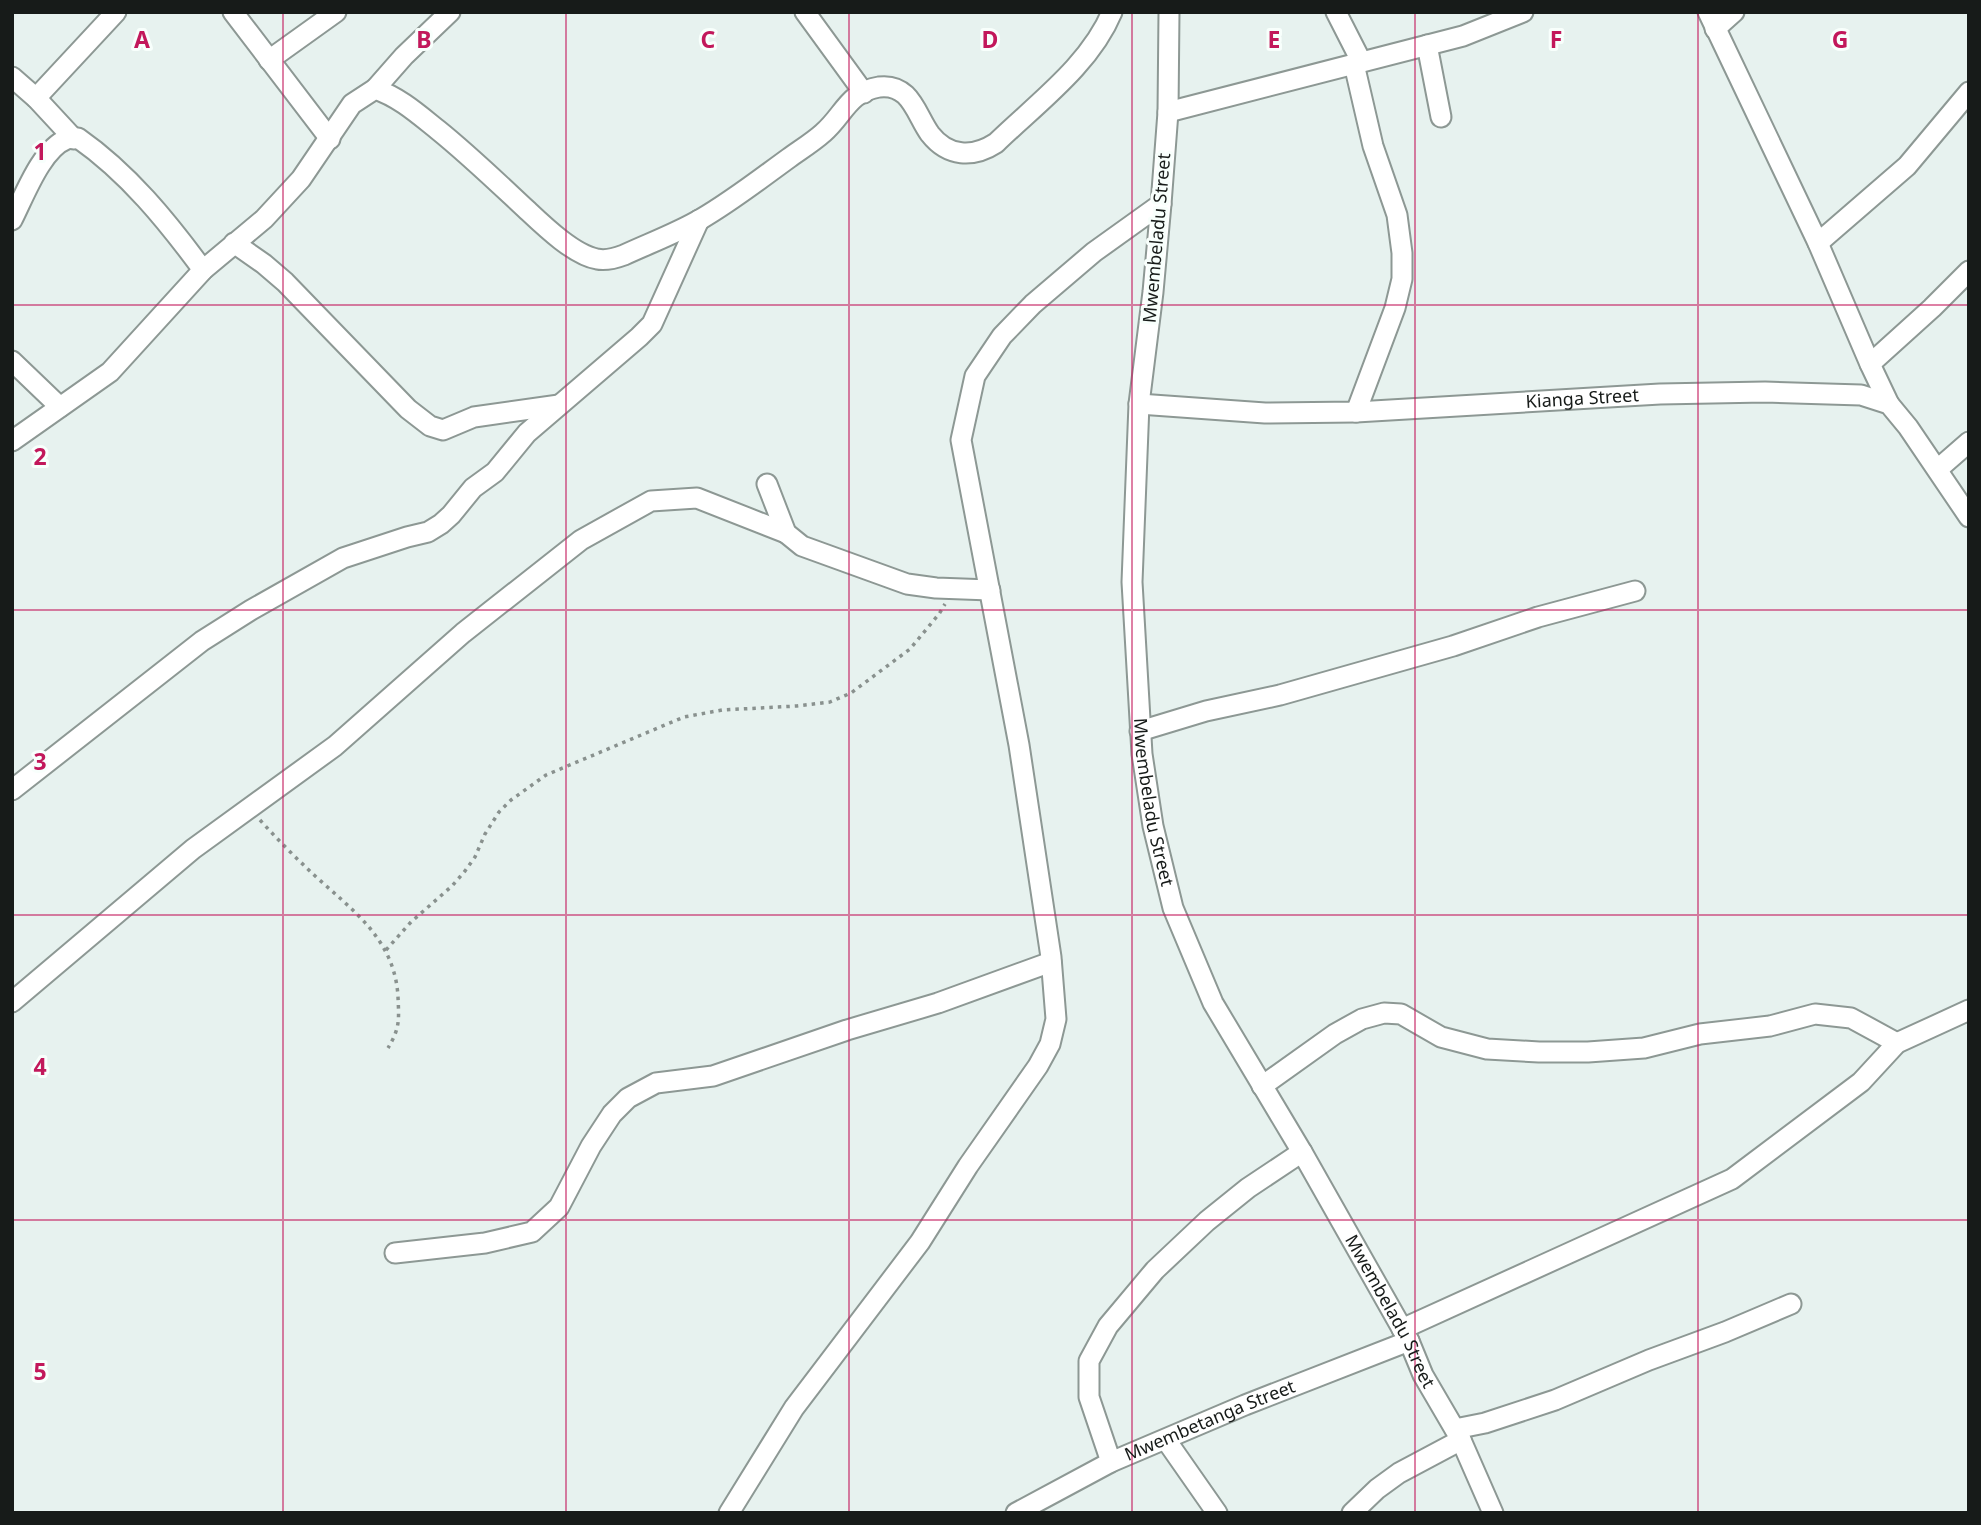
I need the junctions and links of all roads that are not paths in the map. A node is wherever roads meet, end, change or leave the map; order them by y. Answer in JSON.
{"nodes":[{"id":1,"x":116,"y":12,"type":"edge"},
{"id":2,"x":335,"y":12,"type":"edge"},
{"id":3,"x":450,"y":12,"type":"edge"},
{"id":4,"x":805,"y":12,"type":"edge"},
{"id":5,"x":1112,"y":12,"type":"edge"},
{"id":6,"x":1169,"y":12,"type":"edge"},
{"id":7,"x":1336,"y":12,"type":"edge"},
{"id":8,"x":1524,"y":12,"type":"edge"},
{"id":9,"x":1734,"y":12,"type":"edge"},
{"id":10,"x":237,"y":14,"type":"edge"},
{"id":11,"x":1711,"y":21,"type":"edge"},
{"id":12,"x":1427,"y":45,"type":"junction"},
{"id":13,"x":270,"y":60,"type":"junction"},
{"id":14,"x":1357,"y":62,"type":"junction"},
{"id":15,"x":12,"y":77,"type":"edge"},
{"id":16,"x":375,"y":89,"type":"junction"},
{"id":17,"x":1969,"y":92,"type":"edge"},
{"id":18,"x":864,"y":93,"type":"junction"},
{"id":19,"x":36,"y":98,"type":"junction"},
{"id":20,"x":1168,"y":112,"type":"junction"},
{"id":21,"x":1441,"y":117,"type":"dead end"},
{"id":22,"x":74,"y":139,"type":"junction"},
{"id":23,"x":330,"y":139,"type":"junction"},
{"id":24,"x":1161,"y":204,"type":"junction"},
{"id":25,"x":12,"y":220,"type":"edge"},
{"id":26,"x":699,"y":220,"type":"junction"},
{"id":27,"x":234,"y":243,"type":"junction"},
{"id":28,"x":1818,"y":243,"type":"junction"},
{"id":29,"x":203,"y":270,"type":"junction"},
{"id":30,"x":1969,"y":271,"type":"edge"},
{"id":31,"x":12,"y":361,"type":"edge"},
{"id":32,"x":1870,"y":364,"type":"junction"},
{"id":33,"x":1139,"y":404,"type":"junction"},
{"id":34,"x":1889,"y":404,"type":"junction"},
{"id":35,"x":559,"y":405,"type":"junction"},
{"id":36,"x":60,"y":407,"type":"junction"},
{"id":37,"x":1356,"y":412,"type":"junction"},
{"id":38,"x":12,"y":441,"type":"edge"},
{"id":39,"x":1969,"y":442,"type":"edge"},
{"id":40,"x":1938,"y":469,"type":"junction"},
{"id":41,"x":767,"y":484,"type":"dead end"},
{"id":42,"x":1969,"y":517,"type":"edge"},
{"id":43,"x":786,"y":533,"type":"junction"},
{"id":44,"x":989,"y":590,"type":"junction"},
{"id":45,"x":1635,"y":591,"type":"dead end"},
{"id":46,"x":1140,"y":731,"type":"junction"},
{"id":47,"x":12,"y":790,"type":"edge"},
{"id":48,"x":1051,"y":962,"type":"junction"},
{"id":49,"x":12,"y":1002,"type":"edge"},
{"id":50,"x":1969,"y":1010,"type":"edge"},
{"id":51,"x":1897,"y":1043,"type":"junction"},
{"id":52,"x":1262,"y":1086,"type":"junction"},
{"id":53,"x":1302,"y":1152,"type":"junction"},
{"id":54,"x":395,"y":1253,"type":"dead end"},
{"id":55,"x":1791,"y":1304,"type":"dead end"},
{"id":56,"x":1405,"y":1335,"type":"junction"},
{"id":57,"x":1458,"y":1435,"type":"junction"},
{"id":58,"x":1166,"y":1440,"type":"junction"},
{"id":59,"x":1111,"y":1462,"type":"junction"},
{"id":60,"x":729,"y":1513,"type":"edge"},
{"id":61,"x":1016,"y":1513,"type":"edge"},
{"id":62,"x":1217,"y":1513,"type":"edge"},
{"id":63,"x":1352,"y":1513,"type":"edge"},
{"id":64,"x":1493,"y":1513,"type":"edge"}],
"edges":[{"from":1,"to":19,"type":"street"},
{"from":2,"to":13,"type":"street"},
{"from":3,"to":16,"type":"street"},
{"from":4,"to":18,"type":"street"},
{"from":5,"to":18,"type":"street"},
{"from":6,"to":20,"type":"street","name":"Mwembeladu Street"},
{"from":7,"to":14,"type":"street"},
{"from":8,"to":12,"type":"street"},
{"from":9,"to":11,"type":"street"},
{"from":10,"to":13,"type":"street"},
{"from":11,"to":28,"type":"street"},
{"from":12,"to":14,"type":"street"},
{"from":12,"to":21,"type":"street"},
{"from":13,"to":23,"type":"street"},
{"from":14,"to":20,"type":"street"},
{"from":14,"to":37,"type":"street"},
{"from":15,"to":19,"type":"street"},
{"from":16,"to":23,"type":"street"},
{"from":16,"to":26,"type":"street"},
{"from":17,"to":28,"type":"street"},
{"from":18,"to":26,"type":"street"},
{"from":19,"to":22,"type":"street"},
{"from":20,"to":24,"type":"street","name":"Mwembeladu Street"},
{"from":22,"to":25,"type":"street"},
{"from":22,"to":29,"type":"street"},
{"from":23,"to":27,"type":"street"},
{"from":24,"to":33,"type":"street","name":"Mwembeladu Street"},
{"from":24,"to":44,"type":"street"},
{"from":26,"to":35,"type":"street"},
{"from":27,"to":29,"type":"street"},
{"from":27,"to":35,"type":"street"},
{"from":28,"to":32,"type":"street"},
{"from":29,"to":36,"type":"street"},
{"from":30,"to":32,"type":"street"},
{"from":31,"to":36,"type":"street"},
{"from":32,"to":34,"type":"street"},
{"from":33,"to":37,"type":"street","name":"Kianga Street"},
{"from":33,"to":46,"type":"street","name":"Mwembeladu Street"},
{"from":34,"to":37,"type":"street","name":"Kianga Street"},
{"from":34,"to":40,"type":"street"},
{"from":35,"to":47,"type":"street"},
{"from":36,"to":38,"type":"street"},
{"from":39,"to":40,"type":"street"},
{"from":40,"to":42,"type":"street"},
{"from":41,"to":43,"type":"street"},
{"from":43,"to":44,"type":"street"},
{"from":43,"to":49,"type":"street"},
{"from":44,"to":48,"type":"street"},
{"from":45,"to":46,"type":"street"},
{"from":46,"to":52,"type":"street","name":"Mwembeladu Street"},
{"from":48,"to":54,"type":"street"},
{"from":48,"to":60,"type":"street"},
{"from":50,"to":51,"type":"street"},
{"from":51,"to":52,"type":"street"},
{"from":51,"to":56,"type":"street","name":"Mwembetanga Street"},
{"from":52,"to":53,"type":"street","name":"Mwembeladu Street"},
{"from":53,"to":56,"type":"street","name":"Mwembeladu Street"},
{"from":53,"to":59,"type":"street"},
{"from":55,"to":57,"type":"street"},
{"from":56,"to":57,"type":"street","name":"Mwembeladu Street"},
{"from":56,"to":58,"type":"street","name":"Mwembetanga Street"},
{"from":57,"to":63,"type":"street"},
{"from":57,"to":64,"type":"street","name":"Mwembeladu Street"},
{"from":58,"to":59,"type":"street","name":"Mwembetanga Street"},
{"from":58,"to":62,"type":"street"},
{"from":59,"to":61,"type":"street","name":"Mwembetanga Street"}]}
